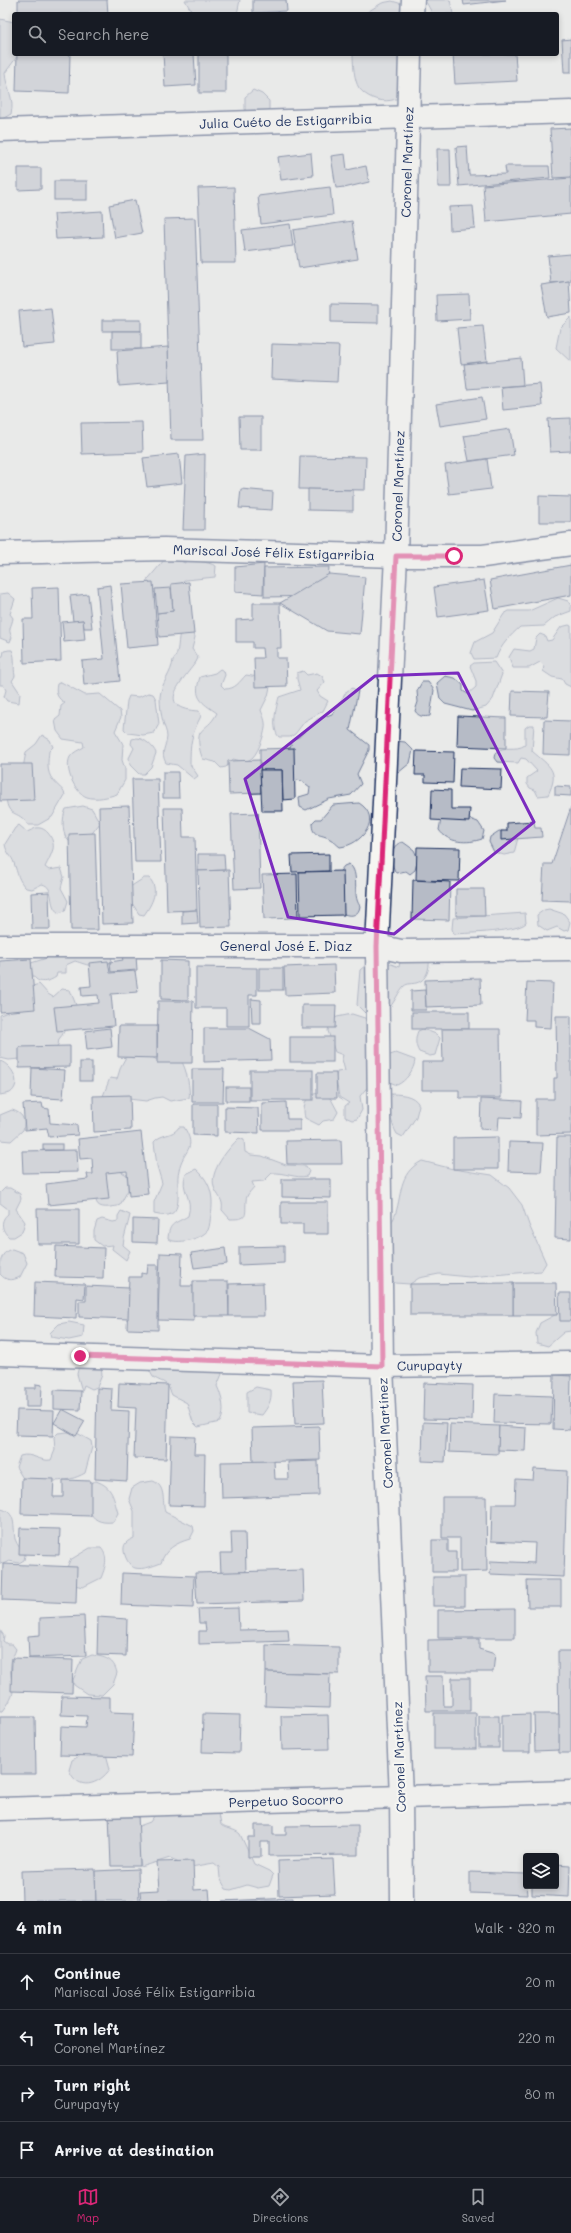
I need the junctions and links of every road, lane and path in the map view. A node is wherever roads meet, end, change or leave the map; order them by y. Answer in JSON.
{"nodes":[{"id":1,"x":412,"y":0,"type":"edge"},
{"id":2,"x":412,"y":12,"type":"edge"},
{"id":3,"x":410,"y":56,"type":"edge"},
{"id":4,"x":571,"y":112,"type":"edge"},
{"id":5,"x":408,"y":116,"type":"junction"},
{"id":6,"x":0,"y":130,"type":"edge"},
{"id":7,"x":571,"y":544,"type":"edge"},
{"id":8,"x":0,"y":553,"type":"edge"},
{"id":9,"x":396,"y":556,"type":"junction"},
{"id":10,"x":0,"y":946,"type":"edge"},
{"id":11,"x":377,"y":946,"type":"junction"},
{"id":12,"x":571,"y":949,"type":"edge"},
{"id":13,"x":0,"y":1354,"type":"edge"},
{"id":14,"x":571,"y":1363,"type":"edge"},
{"id":15,"x":382,"y":1366,"type":"junction"},
{"id":16,"x":571,"y":1792,"type":"edge"},
{"id":17,"x":401,"y":1796,"type":"junction"},
{"id":18,"x":0,"y":1810,"type":"edge"},
{"id":19,"x":402,"y":1901,"type":"edge"}],
"edges":[{"from":1,"to":2,"type":"street"},
{"from":3,"to":5,"type":"street","name":"Coronel Martínez"},
{"from":4,"to":5,"type":"street","name":"Julia Cuéto de Estigarribia"},
{"from":5,"to":6,"type":"street","name":"Julia Cuéto de Estigarribia"},
{"from":5,"to":9,"type":"street","name":"Coronel Martínez"},
{"from":7,"to":9,"type":"street","name":"Mariscal José Félix Estigarribia"},
{"from":8,"to":9,"type":"street","name":"Mariscal José Félix Estigarribia"},
{"from":9,"to":11,"type":"street","name":"Coronel Martínez"},
{"from":10,"to":11,"type":"street","name":"General José E. Diaz"},
{"from":11,"to":12,"type":"street","name":"General José E. Diaz"},
{"from":11,"to":15,"type":"street","name":"Coronel Martínez"},
{"from":13,"to":15,"type":"street","name":"Curupayty"},
{"from":14,"to":15,"type":"street","name":"Curupayty"},
{"from":15,"to":17,"type":"street","name":"Coronel Martínez"},
{"from":16,"to":17,"type":"street","name":"Perpetuo Socorro"},
{"from":17,"to":18,"type":"street","name":"Perpetuo Socorro"},
{"from":17,"to":19,"type":"street","name":"Coronel Martínez"}]}
